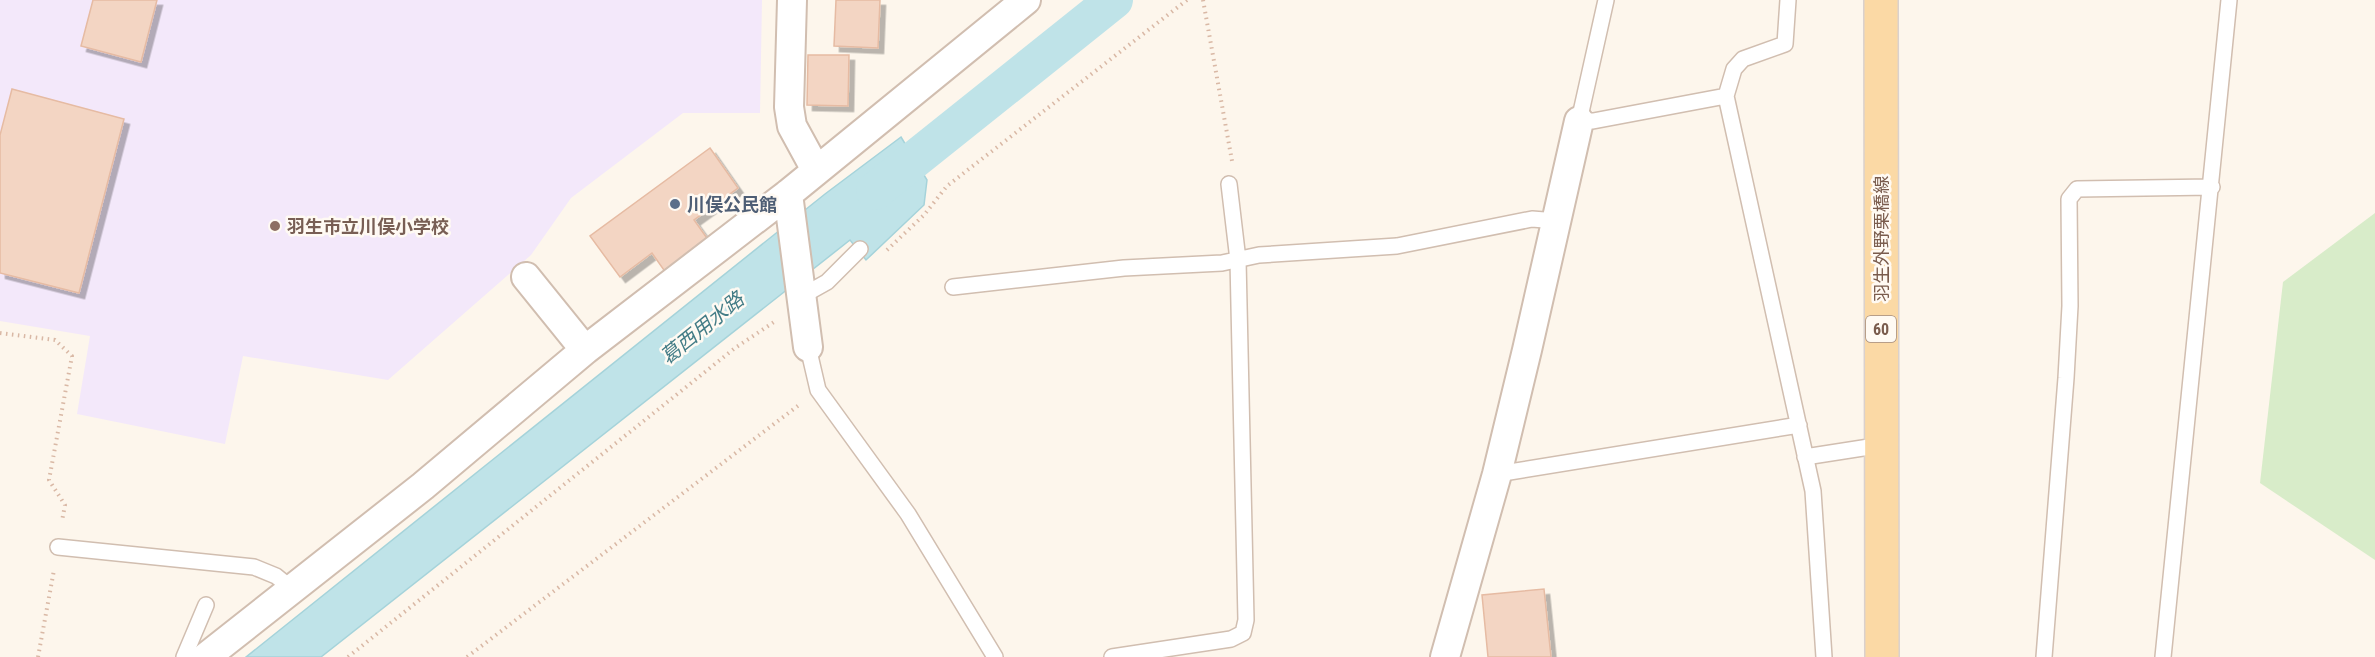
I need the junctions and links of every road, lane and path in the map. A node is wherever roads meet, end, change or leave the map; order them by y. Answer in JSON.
{"nodes":[{"id":1,"x":792,"y":0,"type":"edge"},
{"id":2,"x":1186,"y":0,"type":"edge"},
{"id":3,"x":1203,"y":0,"type":"edge"},
{"id":4,"x":1606,"y":0,"type":"edge"},
{"id":5,"x":1788,"y":0,"type":"edge"},
{"id":6,"x":1881,"y":0,"type":"edge"},
{"id":7,"x":2229,"y":0,"type":"edge"},
{"id":8,"x":1024,"y":1,"type":"edge"},
{"id":9,"x":1726,"y":96,"type":"junction"},
{"id":10,"x":1579,"y":121,"type":"junction"},
{"id":11,"x":816,"y":170,"type":"junction"},
{"id":12,"x":1229,"y":184,"type":"joint"},
{"id":13,"x":2212,"y":187,"type":"junction"},
{"id":14,"x":788,"y":194,"type":"junction"},
{"id":15,"x":1557,"y":221,"type":"junction"},
{"id":16,"x":860,"y":249,"type":"dead end"},
{"id":17,"x":880,"y":255,"type":"dead end"},
{"id":18,"x":1238,"y":260,"type":"junction"},
{"id":19,"x":526,"y":277,"type":"dead end"},
{"id":20,"x":953,"y":287,"type":"dead end"},
{"id":21,"x":801,"y":294,"type":"junction"},
{"id":22,"x":777,"y":319,"type":"dead end"},
{"id":23,"x":0,"y":333,"type":"edge"},
{"id":24,"x":808,"y":347,"type":"joint"},
{"id":25,"x":585,"y":350,"type":"junction"},
{"id":26,"x":818,"y":390,"type":"junction"},
{"id":27,"x":1799,"y":425,"type":"junction"},
{"id":28,"x":1881,"y":445,"type":"junction"},
{"id":29,"x":1805,"y":457,"type":"junction"},
{"id":30,"x":1497,"y":474,"type":"junction"},
{"id":31,"x":58,"y":547,"type":"junction"},
{"id":32,"x":292,"y":589,"type":"junction"},
{"id":33,"x":206,"y":605,"type":"dead end"},
{"id":34,"x":38,"y":657,"type":"edge"},
{"id":35,"x":183,"y":657,"type":"edge"},
{"id":36,"x":206,"y":657,"type":"edge"},
{"id":37,"x":348,"y":657,"type":"edge"},
{"id":38,"x":467,"y":657,"type":"edge"},
{"id":39,"x":995,"y":657,"type":"edge"},
{"id":40,"x":1112,"y":657,"type":"edge"},
{"id":41,"x":1446,"y":657,"type":"edge"},
{"id":42,"x":1824,"y":657,"type":"edge"},
{"id":43,"x":1882,"y":657,"type":"edge"},
{"id":44,"x":2044,"y":657,"type":"edge"},
{"id":45,"x":2163,"y":657,"type":"edge"}],
"edges":[{"from":1,"to":11,"type":"street"},
{"from":2,"to":17,"type":"path"},
{"from":3,"to":12,"type":"path"},
{"from":4,"to":10,"type":"lane"},
{"from":5,"to":9,"type":"lane"},
{"from":6,"to":28,"type":"main road","name":"羽生外野栗橋線","number":"60"},
{"from":7,"to":13,"type":"lane"},
{"from":8,"to":11,"type":"street"},
{"from":9,"to":10,"type":"lane"},
{"from":9,"to":27,"type":"lane"},
{"from":10,"to":15,"type":"street"},
{"from":11,"to":14,"type":"street"},
{"from":12,"to":18,"type":"lane"},
{"from":13,"to":44,"type":"lane"},
{"from":13,"to":45,"type":"lane"},
{"from":14,"to":21,"type":"street"},
{"from":14,"to":25,"type":"street"},
{"from":15,"to":18,"type":"lane"},
{"from":15,"to":30,"type":"street"},
{"from":16,"to":21,"type":"lane"},
{"from":18,"to":20,"type":"lane"},
{"from":18,"to":40,"type":"lane"},
{"from":19,"to":25,"type":"street"},
{"from":21,"to":24,"type":"street"},
{"from":22,"to":37,"type":"path"},
{"from":23,"to":31,"type":"path"},
{"from":24,"to":26,"type":"lane"},
{"from":25,"to":32,"type":"street"},
{"from":26,"to":38,"type":"path"},
{"from":26,"to":39,"type":"lane"},
{"from":27,"to":29,"type":"lane"},
{"from":27,"to":30,"type":"lane"},
{"from":28,"to":29,"type":"lane"},
{"from":28,"to":43,"type":"main road","name":"羽生外野栗橋線","number":"60"},
{"from":29,"to":42,"type":"lane"},
{"from":30,"to":41,"type":"street"},
{"from":31,"to":32,"type":"lane"},
{"from":31,"to":34,"type":"path"},
{"from":32,"to":36,"type":"street"},
{"from":33,"to":35,"type":"lane"}]}
